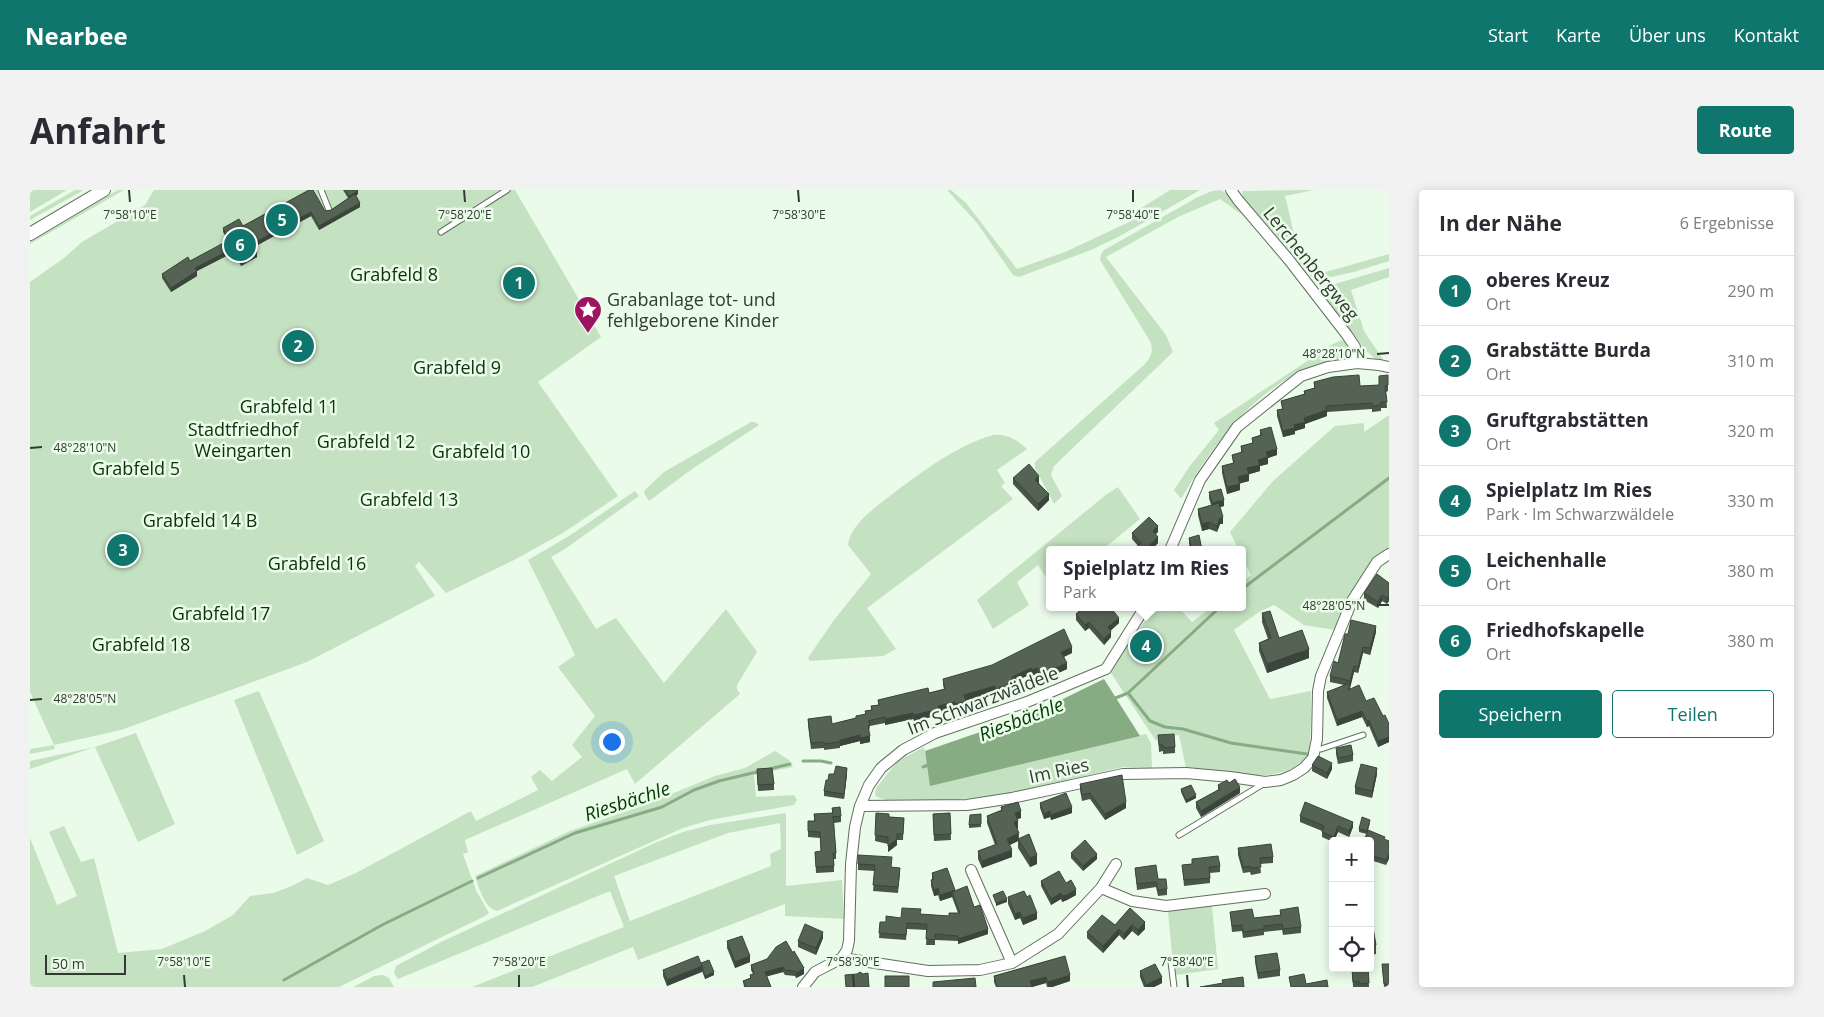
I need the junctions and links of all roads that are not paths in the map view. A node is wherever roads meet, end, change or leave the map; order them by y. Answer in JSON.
{"nodes":[{"id":1,"x":104,"y":190,"type":"edge"},
{"id":2,"x":321,"y":190,"type":"edge"},
{"id":3,"x":507,"y":190,"type":"edge"},
{"id":4,"x":1231,"y":190,"type":"edge"},
{"id":5,"x":329,"y":210,"type":"edge"},
{"id":6,"x":441,"y":232,"type":"dead end"},
{"id":7,"x":30,"y":234,"type":"edge"},
{"id":8,"x":1357,"y":363,"type":"junction"},
{"id":9,"x":1389,"y":367,"type":"edge"},
{"id":10,"x":1172,"y":546,"type":"edge"},
{"id":11,"x":1389,"y":554,"type":"edge"},
{"id":12,"x":1142,"y":611,"type":"edge"},
{"id":13,"x":1363,"y":735,"type":"dead end"},
{"id":14,"x":1315,"y":748,"type":"junction"},
{"id":15,"x":1265,"y":782,"type":"junction"},
{"id":16,"x":860,"y":806,"type":"junction"},
{"id":17,"x":1179,"y":835,"type":"dead end"},
{"id":18,"x":1116,"y":864,"type":"dead end"},
{"id":19,"x":971,"y":870,"type":"dead end"},
{"id":20,"x":1101,"y":888,"type":"junction"},
{"id":21,"x":1265,"y":894,"type":"dead end"},
{"id":22,"x":842,"y":958,"type":"junction"},
{"id":23,"x":1012,"y":962,"type":"junction"},
{"id":24,"x":1171,"y":962,"type":"dead end"},
{"id":25,"x":803,"y":987,"type":"edge"},
{"id":26,"x":1174,"y":987,"type":"edge"}],
"edges":[{"from":1,"to":7,"type":"street"},
{"from":2,"to":5,"type":"lane"},
{"from":3,"to":6,"type":"lane"},
{"from":4,"to":8,"type":"street","name":"Lerchenbergweg"},
{"from":8,"to":9,"type":"street"},
{"from":8,"to":10,"type":"street"},
{"from":11,"to":14,"type":"street","name":"Im Ries"},
{"from":12,"to":16,"type":"street","name":"Im Schwarzwäldele"},
{"from":13,"to":14,"type":"lane"},
{"from":14,"to":15,"type":"street","name":"Im Ries"},
{"from":15,"to":16,"type":"street","name":"Im Ries"},
{"from":15,"to":17,"type":"lane","name":"Im Ries"},
{"from":16,"to":22,"type":"street","name":"Im Schwarzwäldele"},
{"from":18,"to":20,"type":"street"},
{"from":19,"to":23,"type":"street"},
{"from":20,"to":21,"type":"street"},
{"from":20,"to":23,"type":"street"},
{"from":22,"to":23,"type":"street"},
{"from":22,"to":25,"type":"street"},
{"from":24,"to":26,"type":"lane"}]}
